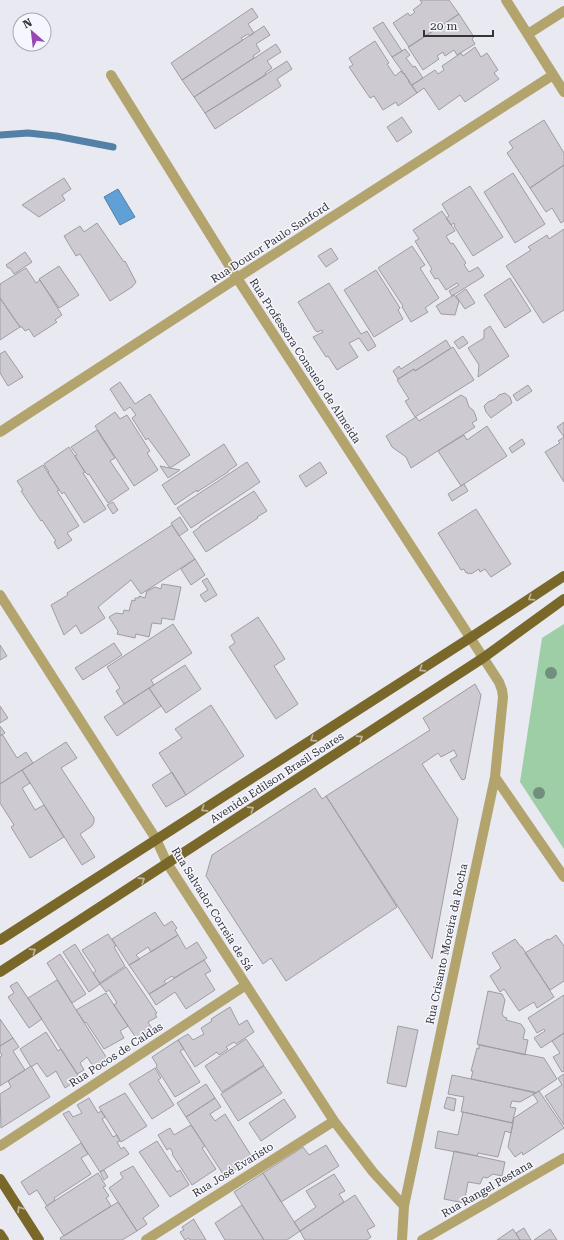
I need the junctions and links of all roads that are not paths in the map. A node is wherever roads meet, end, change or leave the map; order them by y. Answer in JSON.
{"nodes":[{"id":1,"x":506,"y":0,"type":"edge"},
{"id":2,"x":564,"y":11,"type":"edge"},
{"id":3,"x":528,"y":34,"type":"junction"},
{"id":4,"x":111,"y":75,"type":"dead end"},
{"id":5,"x":553,"y":75,"type":"junction"},
{"id":6,"x":564,"y":92,"type":"edge"},
{"id":7,"x":237,"y":278,"type":"junction"},
{"id":8,"x":0,"y":432,"type":"edge"},
{"id":9,"x":564,"y":576,"type":"edge"},
{"id":10,"x":0,"y":595,"type":"edge"},
{"id":11,"x":564,"y":599,"type":"edge"},
{"id":12,"x":470,"y":638,"type":"junction"},
{"id":13,"x":483,"y":658,"type":"junction"},
{"id":14,"x":495,"y":777,"type":"junction"},
{"id":15,"x":156,"y":839,"type":"junction"},
{"id":16,"x":167,"y":863,"type":"junction"},
{"id":17,"x":564,"y":877,"type":"edge"},
{"id":18,"x":0,"y":940,"type":"edge"},
{"id":19,"x":0,"y":972,"type":"edge"},
{"id":20,"x":246,"y":984,"type":"junction"},
{"id":21,"x":334,"y":1121,"type":"junction"},
{"id":22,"x":0,"y":1146,"type":"edge"},
{"id":23,"x":564,"y":1158,"type":"edge"},
{"id":24,"x":0,"y":1179,"type":"edge"},
{"id":25,"x":404,"y":1206,"type":"junction"},
{"id":26,"x":0,"y":1234,"type":"edge"},
{"id":27,"x":4,"y":1240,"type":"edge"},
{"id":28,"x":39,"y":1240,"type":"edge"},
{"id":29,"x":146,"y":1240,"type":"edge"},
{"id":30,"x":402,"y":1240,"type":"edge"},
{"id":31,"x":422,"y":1240,"type":"edge"}],
"edges":[{"from":1,"to":3,"type":"street"},
{"from":2,"to":3,"type":"street"},
{"from":3,"to":5,"type":"street"},
{"from":4,"to":7,"type":"street","name":"Rua Professora Consuelo de Almeida"},
{"from":5,"to":6,"type":"street"},
{"from":5,"to":7,"type":"street","name":"Rua Doutor Paulo Sanford"},
{"from":7,"to":8,"type":"street","name":"Rua Doutor Paulo Sanford"},
{"from":7,"to":12,"type":"street","name":"Rua Professora Consuelo de Almeida"},
{"from":9,"to":12,"type":"main road","name":"Avenida Edilson Brasil Soares","one_way":true},
{"from":10,"to":15,"type":"street","name":"Rua Salvador Correia de Sá"},
{"from":11,"to":13,"type":"main road","name":"Avenida Edilson Brasil Soares"},
{"from":12,"to":13,"type":"street","name":"Rua Professora Consuelo de Almeida"},
{"from":12,"to":15,"type":"main road","name":"Avenida Edilson Brasil Soares","one_way":true},
{"from":13,"to":14,"type":"street","name":"Rua Crisanto Moreira da Rocha"},
{"from":16,"to":13,"type":"main road","name":"Avenida Edilson Brasil Soares","one_way":true},
{"from":14,"to":17,"type":"street"},
{"from":14,"to":25,"type":"street","name":"Rua Crisanto Moreira da Rocha"},
{"from":15,"to":16,"type":"street","name":"Rua Salvador Correia de Sá"},
{"from":15,"to":18,"type":"main road","name":"Avenida Edilson Brasil Soares"},
{"from":19,"to":16,"type":"main road","name":"Avenida Edilson Brasil Soares","one_way":true},
{"from":16,"to":20,"type":"street","name":"Rua Salvador Correia de Sá"},
{"from":20,"to":21,"type":"street","name":"Rua Salvador Correia de Sá"},
{"from":20,"to":22,"type":"street","name":"Rua Pocos de Caldas"},
{"from":21,"to":25,"type":"street","name":"Rua Salvador Correia de Sá"},
{"from":21,"to":29,"type":"street","name":"Rua José Evaristo"},
{"from":23,"to":31,"type":"street","name":"Rua Rangel Pestana"},
{"from":28,"to":24,"type":"main road","one_way":true},
{"from":25,"to":30,"type":"street","name":"Rua Crisanto Moreira da Rocha"},
{"from":26,"to":27,"type":"main road"}]}
